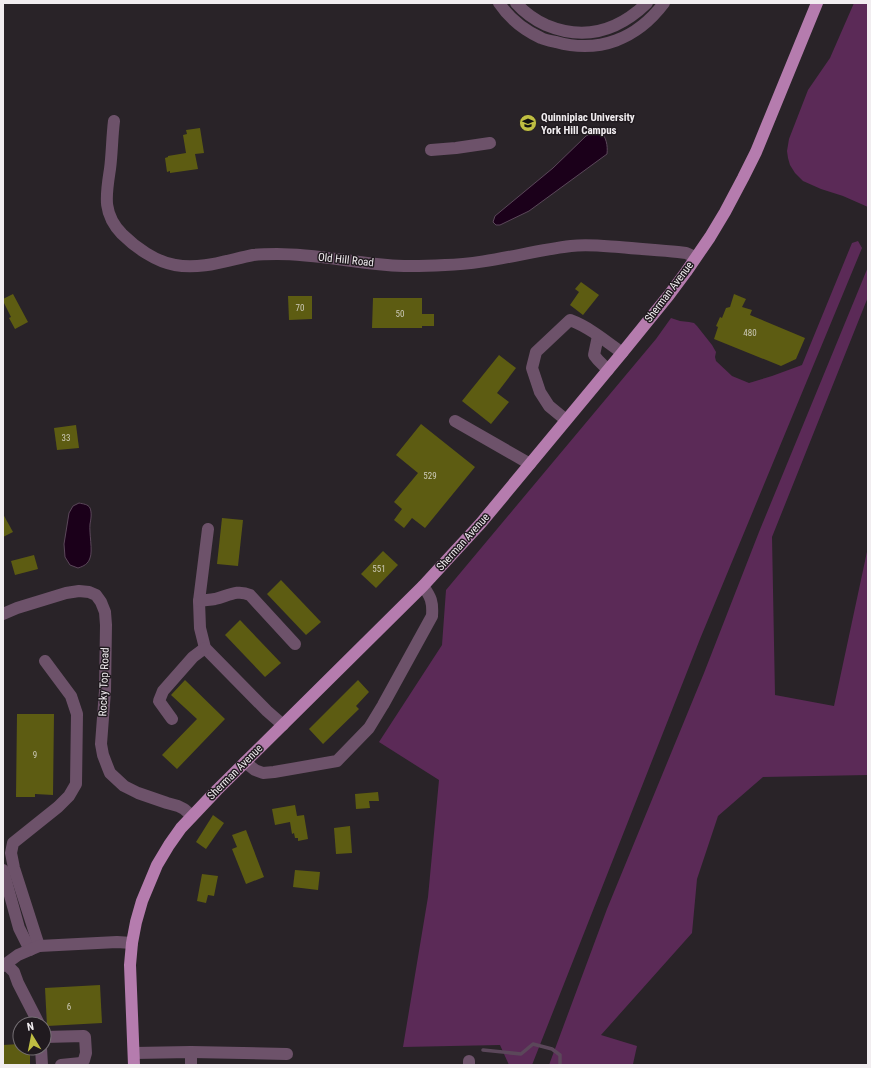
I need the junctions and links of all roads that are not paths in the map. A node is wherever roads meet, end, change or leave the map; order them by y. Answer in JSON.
{"nodes":[{"id":1,"x":499,"y":3,"type":"edge"},
{"id":2,"x":516,"y":3,"type":"edge"},
{"id":3,"x":647,"y":3,"type":"edge"},
{"id":4,"x":664,"y":3,"type":"edge"},
{"id":5,"x":817,"y":3,"type":"edge"},
{"id":6,"x":114,"y":121,"type":"dead end"},
{"id":7,"x":490,"y":143,"type":"dead end"},
{"id":8,"x":431,"y":150,"type":"dead end"},
{"id":9,"x":695,"y":257,"type":"junction"},
{"id":10,"x":598,"y":336,"type":"junction"},
{"id":11,"x":622,"y":353,"type":"junction"},
{"id":12,"x":608,"y":370,"type":"junction"},
{"id":13,"x":566,"y":420,"type":"junction"},
{"id":14,"x":455,"y":421,"type":"dead end"},
{"id":15,"x":530,"y":464,"type":"junction"},
{"id":16,"x":208,"y":529,"type":"dead end"},
{"id":17,"x":423,"y":586,"type":"junction"},
{"id":18,"x":199,"y":601,"type":"junction"},
{"id":19,"x":3,"y":614,"type":"edge"},
{"id":20,"x":295,"y":644,"type":"dead end"},
{"id":21,"x":206,"y":648,"type":"junction"},
{"id":22,"x":45,"y":661,"type":"dead end"},
{"id":23,"x":172,"y":720,"type":"dead end"},
{"id":24,"x":283,"y":725,"type":"junction"},
{"id":25,"x":245,"y":762,"type":"junction"},
{"id":26,"x":192,"y":816,"type":"junction"},
{"id":27,"x":3,"y":870,"type":"edge"},
{"id":28,"x":132,"y":943,"type":"junction"},
{"id":29,"x":35,"y":948,"type":"junction"},
{"id":30,"x":5,"y":965,"type":"edge"},
{"id":31,"x":35,"y":1016,"type":"edge"},
{"id":32,"x":52,"y":1037,"type":"edge"},
{"id":33,"x":191,"y":1052,"type":"junction"},
{"id":34,"x":287,"y":1054,"type":"dead end"},
{"id":35,"x":134,"y":1059,"type":"edge"},
{"id":36,"x":61,"y":1065,"type":"edge"},
{"id":37,"x":191,"y":1065,"type":"edge"}],
"edges":[{"from":1,"to":4,"type":"street"},
{"from":2,"to":3,"type":"street"},
{"from":5,"to":9,"type":"main road","name":"Sherman Avenue"},
{"from":6,"to":9,"type":"street","name":"Old Hill Road"},
{"from":7,"to":8,"type":"street"},
{"from":9,"to":11,"type":"main road","name":"Sherman Avenue"},
{"from":10,"to":11,"type":"street"},
{"from":10,"to":12,"type":"street"},
{"from":10,"to":13,"type":"street"},
{"from":11,"to":12,"type":"main road","name":"Sherman Avenue"},
{"from":12,"to":13,"type":"main road","name":"Sherman Avenue"},
{"from":13,"to":15,"type":"main road","name":"Sherman Avenue"},
{"from":14,"to":15,"type":"street"},
{"from":15,"to":17,"type":"main road","name":"Sherman Avenue"},
{"from":16,"to":18,"type":"street"},
{"from":17,"to":24,"type":"main road","name":"Sherman Avenue"},
{"from":17,"to":25,"type":"street"},
{"from":18,"to":20,"type":"street"},
{"from":18,"to":21,"type":"street"},
{"from":19,"to":26,"type":"street","name":"Rocky Top Road"},
{"from":21,"to":23,"type":"street"},
{"from":21,"to":24,"type":"street"},
{"from":22,"to":29,"type":"street"},
{"from":24,"to":25,"type":"main road","name":"Sherman Avenue"},
{"from":25,"to":26,"type":"main road","name":"Sherman Avenue"},
{"from":26,"to":28,"type":"main road","name":"Sherman Avenue"},
{"from":27,"to":29,"type":"street"},
{"from":28,"to":29,"type":"street"},
{"from":28,"to":35,"type":"main road","name":"Sherman Avenue"},
{"from":29,"to":30,"type":"street"},
{"from":30,"to":31,"type":"street"},
{"from":32,"to":36,"type":"street"},
{"from":33,"to":34,"type":"street"},
{"from":33,"to":35,"type":"street"},
{"from":33,"to":37,"type":"street"}]}
